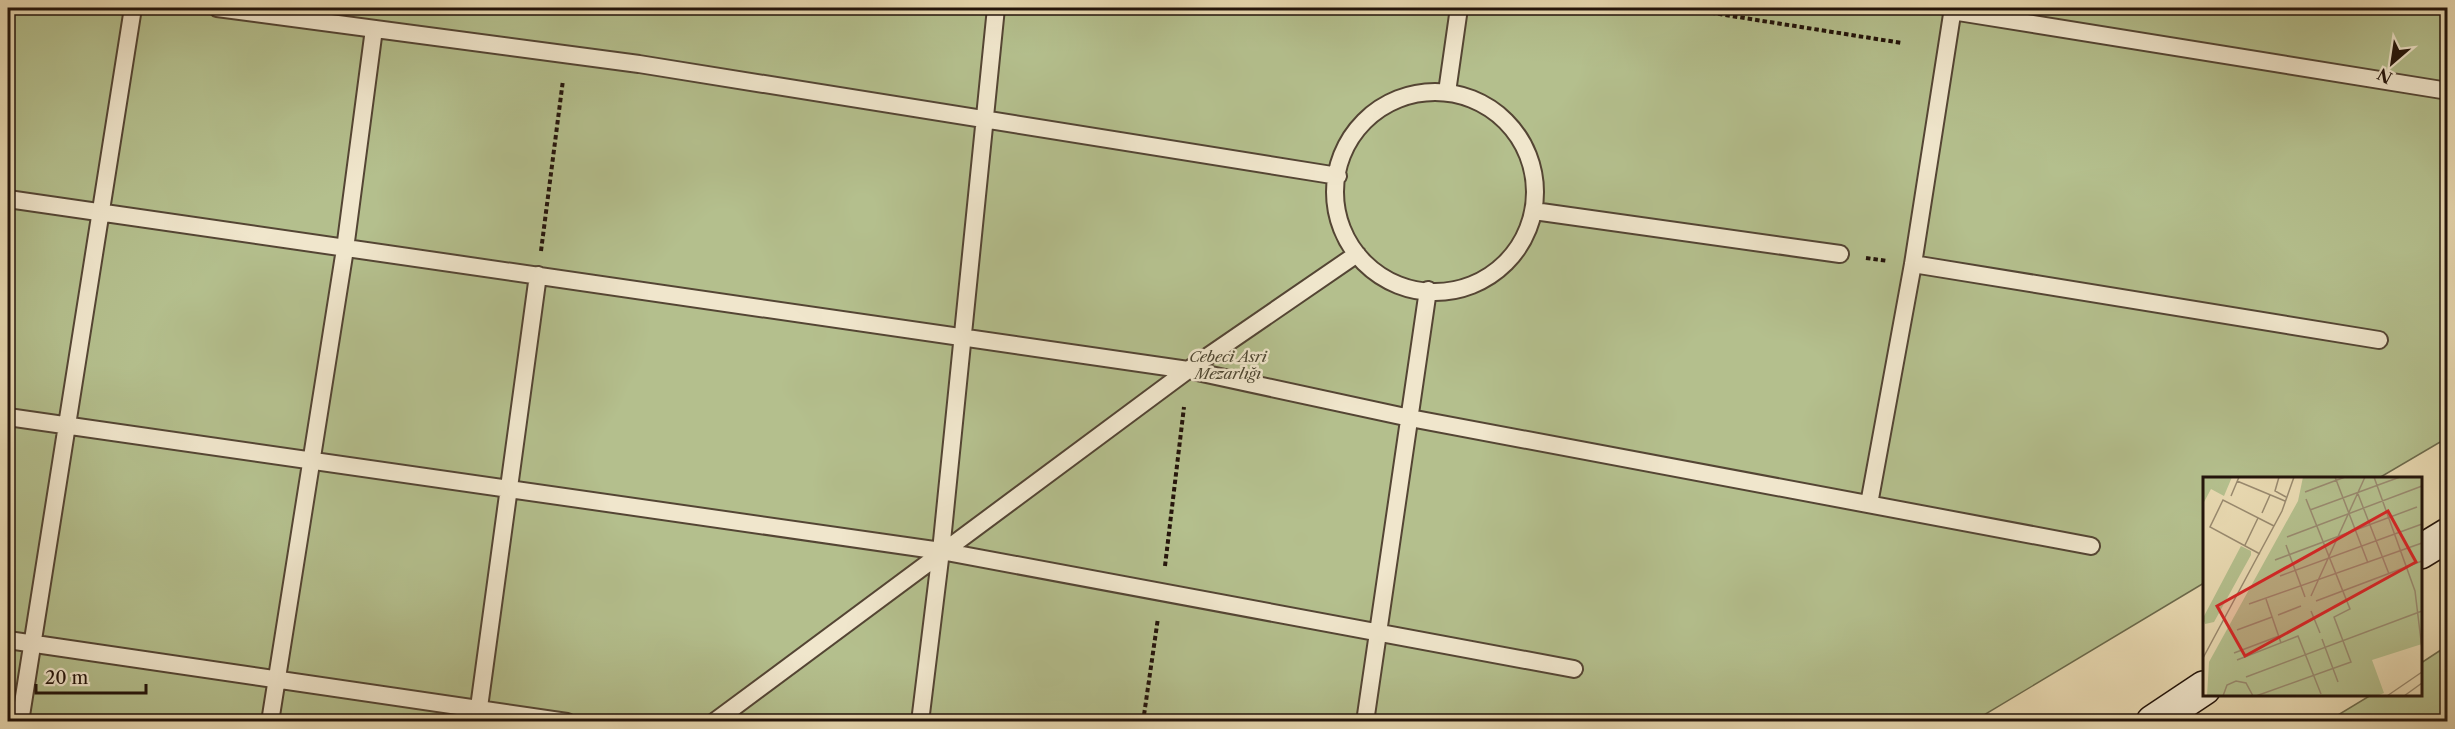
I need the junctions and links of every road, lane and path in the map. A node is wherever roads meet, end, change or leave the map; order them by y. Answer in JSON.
{"nodes":[{"id":1,"x":133,"y":8,"type":"edge"},
{"id":2,"x":217,"y":8,"type":"edge"},
{"id":3,"x":996,"y":8,"type":"edge"},
{"id":4,"x":1459,"y":8,"type":"edge"},
{"id":5,"x":1680,"y":8,"type":"edge"},
{"id":6,"x":1952,"y":9,"type":"edge"},
{"id":7,"x":374,"y":29,"type":"junction"},
{"id":8,"x":1902,"y":43,"type":"dead end"},
{"id":9,"x":566,"y":54,"type":"junction"},
{"id":10,"x":2448,"y":91,"type":"edge"},
{"id":11,"x":1447,"y":92,"type":"junction"},
{"id":12,"x":984,"y":120,"type":"junction"},
{"id":13,"x":1338,"y":176,"type":"junction"},
{"id":14,"x":8,"y":198,"type":"edge"},
{"id":15,"x":1534,"y":211,"type":"junction"},
{"id":16,"x":101,"y":212,"type":"junction"},
{"id":17,"x":345,"y":249,"type":"junction"},
{"id":18,"x":1357,"y":254,"type":"junction"},
{"id":19,"x":1840,"y":254,"type":"joint"},
{"id":20,"x":1912,"y":264,"type":"junction"},
{"id":21,"x":538,"y":275,"type":"junction"},
{"id":22,"x":1428,"y":290,"type":"junction"},
{"id":23,"x":962,"y":337,"type":"junction"},
{"id":24,"x":2379,"y":340,"type":"dead end"},
{"id":25,"x":1188,"y":370,"type":"junction"},
{"id":26,"x":8,"y":417,"type":"edge"},
{"id":27,"x":1410,"y":418,"type":"junction"},
{"id":28,"x":68,"y":424,"type":"junction"},
{"id":29,"x":310,"y":459,"type":"junction"},
{"id":30,"x":510,"y":489,"type":"junction"},
{"id":31,"x":1869,"y":504,"type":"junction"},
{"id":32,"x":2448,"y":535,"type":"edge"},
{"id":33,"x":2091,"y":546,"type":"dead end"},
{"id":34,"x":941,"y":551,"type":"junction"},
{"id":35,"x":2422,"y":551,"type":"edge"},
{"id":36,"x":1161,"y":593,"type":"junction"},
{"id":37,"x":1379,"y":633,"type":"junction"},
{"id":38,"x":8,"y":640,"type":"edge"},
{"id":39,"x":34,"y":644,"type":"junction"},
{"id":40,"x":1574,"y":669,"type":"dead end"},
{"id":41,"x":276,"y":679,"type":"junction"},
{"id":42,"x":2203,"y":689,"type":"edge"},
{"id":43,"x":478,"y":715,"type":"edge"},
{"id":44,"x":20,"y":722,"type":"edge"},
{"id":45,"x":270,"y":722,"type":"edge"},
{"id":46,"x":567,"y":722,"type":"edge"},
{"id":47,"x":714,"y":722,"type":"edge"},
{"id":48,"x":920,"y":722,"type":"edge"},
{"id":49,"x":1143,"y":722,"type":"edge"},
{"id":50,"x":1365,"y":722,"type":"edge"},
{"id":51,"x":2153,"y":722,"type":"edge"}],
"edges":[{"from":1,"to":16,"type":"lane"},
{"from":2,"to":7,"type":"lane"},
{"from":3,"to":12,"type":"lane"},
{"from":4,"to":11,"type":"lane"},
{"from":5,"to":8,"type":"path"},
{"from":6,"to":10,"type":"lane"},
{"from":6,"to":20,"type":"lane"},
{"from":7,"to":9,"type":"lane"},
{"from":7,"to":17,"type":"lane"},
{"from":9,"to":12,"type":"lane"},
{"from":9,"to":21,"type":"path"},
{"from":11,"to":13,"type":"lane"},
{"from":11,"to":15,"type":"lane"},
{"from":12,"to":13,"type":"lane"},
{"from":12,"to":23,"type":"lane"},
{"from":13,"to":18,"type":"lane"},
{"from":14,"to":16,"type":"lane"},
{"from":15,"to":19,"type":"lane"},
{"from":15,"to":22,"type":"lane"},
{"from":16,"to":17,"type":"lane"},
{"from":16,"to":28,"type":"lane"},
{"from":17,"to":21,"type":"lane"},
{"from":17,"to":29,"type":"lane"},
{"from":18,"to":22,"type":"lane"},
{"from":18,"to":25,"type":"lane"},
{"from":19,"to":20,"type":"path"},
{"from":20,"to":24,"type":"lane"},
{"from":20,"to":31,"type":"lane"},
{"from":21,"to":23,"type":"lane"},
{"from":21,"to":30,"type":"lane"},
{"from":22,"to":27,"type":"lane"},
{"from":23,"to":25,"type":"lane"},
{"from":23,"to":34,"type":"lane"},
{"from":25,"to":27,"type":"lane"},
{"from":25,"to":34,"type":"lane"},
{"from":25,"to":36,"type":"path"},
{"from":26,"to":28,"type":"lane"},
{"from":27,"to":31,"type":"lane"},
{"from":27,"to":37,"type":"lane"},
{"from":28,"to":29,"type":"lane"},
{"from":28,"to":39,"type":"lane"},
{"from":29,"to":30,"type":"lane"},
{"from":29,"to":41,"type":"lane"},
{"from":30,"to":34,"type":"lane"},
{"from":30,"to":43,"type":"lane"},
{"from":31,"to":33,"type":"lane"},
{"from":32,"to":35,"type":"main road"},
{"from":34,"to":36,"type":"lane"},
{"from":34,"to":47,"type":"lane"},
{"from":34,"to":48,"type":"lane"},
{"from":36,"to":37,"type":"lane"},
{"from":36,"to":49,"type":"path"},
{"from":37,"to":40,"type":"lane"},
{"from":37,"to":50,"type":"lane"},
{"from":38,"to":39,"type":"lane"},
{"from":39,"to":41,"type":"lane"},
{"from":39,"to":44,"type":"lane"},
{"from":41,"to":43,"type":"lane"},
{"from":41,"to":45,"type":"lane"},
{"from":42,"to":51,"type":"main road"},
{"from":43,"to":46,"type":"lane"}]}
